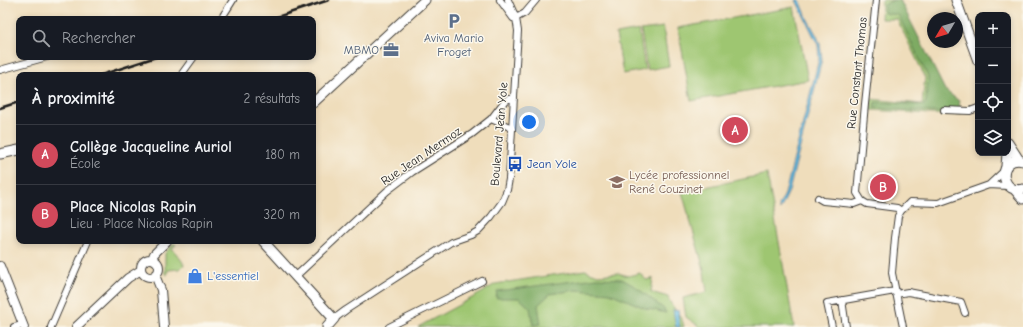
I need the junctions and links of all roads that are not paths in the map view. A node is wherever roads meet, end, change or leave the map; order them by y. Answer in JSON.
{"nodes":[{"id":1,"x":233,"y":0,"type":"edge"},
{"id":2,"x":425,"y":0,"type":"edge"},
{"id":3,"x":500,"y":0,"type":"edge"},
{"id":4,"x":508,"y":0,"type":"edge"},
{"id":5,"x":536,"y":0,"type":"edge"},
{"id":6,"x":876,"y":0,"type":"edge"},
{"id":7,"x":956,"y":0,"type":"edge"},
{"id":8,"x":223,"y":16,"type":"edge"},
{"id":9,"x":516,"y":18,"type":"junction"},
{"id":10,"x":975,"y":53,"type":"edge"},
{"id":11,"x":36,"y":60,"type":"edge"},
{"id":12,"x":192,"y":60,"type":"edge"},
{"id":13,"x":0,"y":70,"type":"edge"},
{"id":14,"x":183,"y":72,"type":"edge"},
{"id":15,"x":514,"y":99,"type":"junction"},
{"id":16,"x":316,"y":101,"type":"edge"},
{"id":17,"x":975,"y":109,"type":"edge"},
{"id":18,"x":944,"y":110,"type":"dead end"},
{"id":19,"x":491,"y":119,"type":"junction"},
{"id":20,"x":512,"y":128,"type":"junction"},
{"id":21,"x":1011,"y":147,"type":"edge"},
{"id":22,"x":16,"y":151,"type":"edge"},
{"id":23,"x":0,"y":154,"type":"edge"},
{"id":24,"x":1007,"y":156,"type":"edge"},
{"id":25,"x":1021,"y":160,"type":"edge"},
{"id":26,"x":1005,"y":168,"type":"junction"},
{"id":27,"x":989,"y":185,"type":"junction"},
{"id":28,"x":1015,"y":188,"type":"edge"},
{"id":29,"x":818,"y":198,"type":"dead end"},
{"id":30,"x":1023,"y":199,"type":"edge"},
{"id":31,"x":862,"y":201,"type":"junction"},
{"id":32,"x":900,"y":211,"type":"junction"},
{"id":33,"x":87,"y":244,"type":"edge"},
{"id":34,"x":164,"y":244,"type":"edge"},
{"id":35,"x":266,"y":244,"type":"edge"},
{"id":36,"x":152,"y":260,"type":"junction"},
{"id":37,"x":0,"y":266,"type":"edge"},
{"id":38,"x":141,"y":270,"type":"junction"},
{"id":39,"x":155,"y":275,"type":"junction"},
{"id":40,"x":296,"y":276,"type":"junction"},
{"id":41,"x":482,"y":281,"type":"dead end"},
{"id":42,"x":896,"y":293,"type":"junction"},
{"id":43,"x":842,"y":300,"type":"junction"},
{"id":44,"x":965,"y":313,"type":"dead end"},
{"id":45,"x":334,"y":319,"type":"junction"},
{"id":46,"x":24,"y":326,"type":"edge"},
{"id":47,"x":14,"y":327,"type":"edge"},
{"id":48,"x":51,"y":327,"type":"edge"},
{"id":49,"x":76,"y":327,"type":"edge"},
{"id":50,"x":164,"y":327,"type":"edge"},
{"id":51,"x":327,"y":327,"type":"edge"},
{"id":52,"x":389,"y":327,"type":"edge"},
{"id":53,"x":832,"y":327,"type":"edge"},
{"id":54,"x":846,"y":327,"type":"edge"},
{"id":55,"x":904,"y":327,"type":"edge"}],
"edges":[{"from":1,"to":8,"type":"street"},
{"from":2,"to":16,"type":"main road"},
{"from":3,"to":9,"type":"street"},
{"from":4,"to":9,"type":"street","name":"Boulevard Jean Yole"},
{"from":5,"to":9,"type":"street"},
{"from":6,"to":31,"type":"street","name":"Rue Constant Thomas"},
{"from":7,"to":10,"type":"main road"},
{"from":9,"to":15,"type":"street","name":"Boulevard Jean Yole"},
{"from":11,"to":13,"type":"street"},
{"from":12,"to":14,"type":"street"},
{"from":15,"to":19,"type":"street","name":"Rue Jean Mermoz"},
{"from":15,"to":20,"type":"street","name":"Boulevard Jean Yole"},
{"from":17,"to":18,"type":"street"},
{"from":19,"to":20,"type":"street"},
{"from":19,"to":40,"type":"street","name":"Rue Jean Mermoz"},
{"from":20,"to":45,"type":"street","name":"Boulevard Jean Yole"},
{"from":21,"to":25,"type":"main road"},
{"from":22,"to":23,"type":"main road"},
{"from":24,"to":26,"type":"main road"},
{"from":25,"to":26,"type":"main road"},
{"from":26,"to":27,"type":"street"},
{"from":26,"to":28,"type":"main road"},
{"from":27,"to":28,"type":"street"},
{"from":27,"to":32,"type":"street"},
{"from":28,"to":30,"type":"main road"},
{"from":29,"to":31,"type":"street"},
{"from":31,"to":32,"type":"street"},
{"from":32,"to":42,"type":"street"},
{"from":33,"to":48,"type":"street"},
{"from":34,"to":36,"type":"street"},
{"from":35,"to":40,"type":"main road"},
{"from":36,"to":38,"type":"street"},
{"from":36,"to":39,"type":"street"},
{"from":37,"to":46,"type":"street"},
{"from":38,"to":39,"type":"street"},
{"from":38,"to":49,"type":"street"},
{"from":39,"to":50,"type":"street"},
{"from":40,"to":45,"type":"main road"},
{"from":41,"to":52,"type":"street"},
{"from":42,"to":43,"type":"street"},
{"from":42,"to":44,"type":"street"},
{"from":42,"to":55,"type":"street"},
{"from":43,"to":53,"type":"street"},
{"from":43,"to":54,"type":"street"},
{"from":45,"to":51,"type":"main road","name":"Boulevard Jean Yole"},
{"from":46,"to":47,"type":"street"}]}
